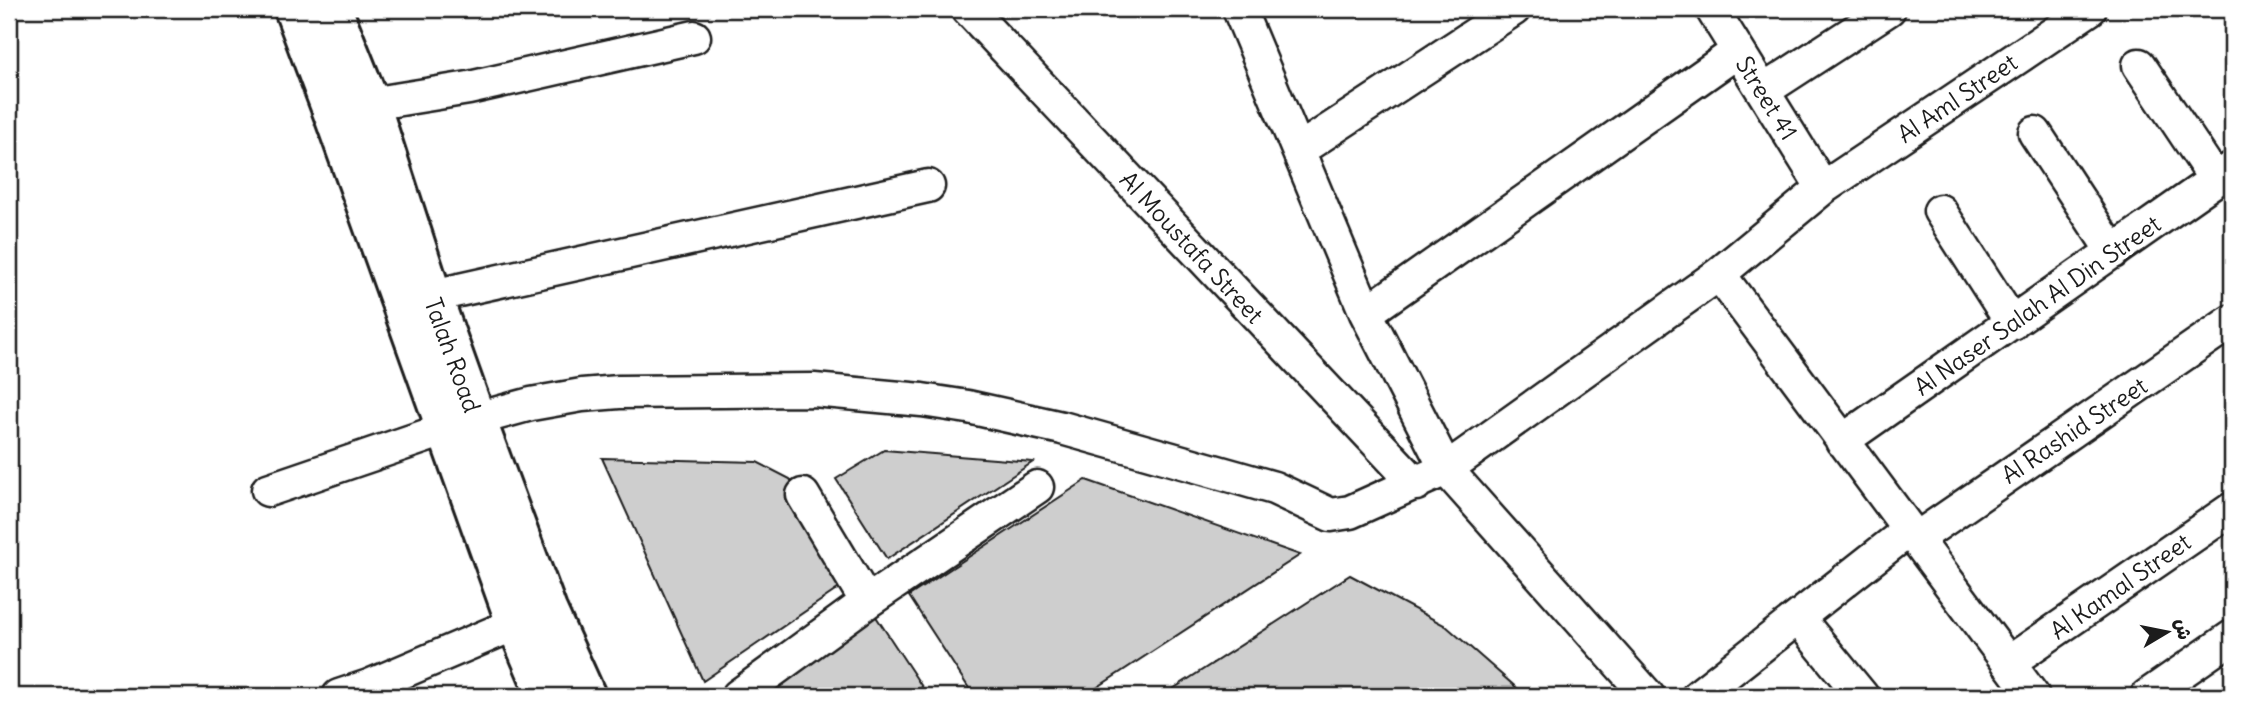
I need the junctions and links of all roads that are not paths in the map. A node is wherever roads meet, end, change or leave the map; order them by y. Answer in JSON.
{"nodes":[{"id":1,"x":293,"y":9,"type":"edge"},
{"id":2,"x":332,"y":9,"type":"edge"},
{"id":3,"x":968,"y":9,"type":"edge"},
{"id":4,"x":1238,"y":9,"type":"edge"},
{"id":5,"x":1514,"y":9,"type":"edge"},
{"id":6,"x":1712,"y":9,"type":"edge"},
{"id":7,"x":1889,"y":9,"type":"edge"},
{"id":8,"x":2091,"y":9,"type":"edge"},
{"id":9,"x":694,"y":37,"type":"dead end"},
{"id":10,"x":1738,"y":51,"type":"junction"},
{"id":11,"x":2139,"y":65,"type":"dead end"},
{"id":12,"x":1763,"y":91,"type":"junction"},
{"id":13,"x":370,"y":104,"type":"junction"},
{"id":14,"x":2035,"y":133,"type":"dead end"},
{"id":15,"x":1298,"y":149,"type":"junction"},
{"id":16,"x":2224,"y":174,"type":"edge"},
{"id":17,"x":928,"y":186,"type":"dead end"},
{"id":18,"x":1823,"y":188,"type":"junction"},
{"id":19,"x":1940,"y":211,"type":"dead end"},
{"id":20,"x":2113,"y":252,"type":"junction"},
{"id":21,"x":1719,"y":274,"type":"junction"},
{"id":22,"x":432,"y":296,"type":"junction"},
{"id":23,"x":1366,"y":313,"type":"junction"},
{"id":24,"x":2232,"y":321,"type":"edge"},
{"id":25,"x":2012,"y":323,"type":"junction"},
{"id":26,"x":461,"y":424,"type":"junction"},
{"id":27,"x":1842,"y":441,"type":"junction"},
{"id":28,"x":1446,"y":469,"type":"junction"},
{"id":29,"x":1416,"y":484,"type":"junction"},
{"id":30,"x":1037,"y":488,"type":"dead end"},
{"id":31,"x":268,"y":490,"type":"dead end"},
{"id":32,"x":803,"y":495,"type":"dead end"},
{"id":33,"x":2232,"y":509,"type":"edge"},
{"id":34,"x":1912,"y":534,"type":"junction"},
{"id":35,"x":867,"y":602,"type":"junction"},
{"id":36,"x":531,"y":617,"type":"junction"},
{"id":37,"x":1798,"y":618,"type":"junction"},
{"id":38,"x":2232,"y":637,"type":"edge"},
{"id":39,"x":2008,"y":663,"type":"junction"},
{"id":40,"x":339,"y":696,"type":"edge"},
{"id":41,"x":547,"y":696,"type":"edge"},
{"id":42,"x":586,"y":696,"type":"edge"},
{"id":43,"x":738,"y":696,"type":"edge"},
{"id":44,"x":1648,"y":696,"type":"edge"},
{"id":45,"x":1698,"y":696,"type":"edge"},
{"id":46,"x":1862,"y":696,"type":"edge"},
{"id":47,"x":2033,"y":696,"type":"edge"},
{"id":48,"x":2147,"y":696,"type":"edge"}],
"edges":[{"from":1,"to":26,"type":"main road","name":"Talah Road"},
{"from":2,"to":13,"type":"main road","name":"Talah Road"},
{"from":3,"to":29,"type":"street","name":"Al Moustafa Street"},
{"from":4,"to":15,"type":"street"},
{"from":5,"to":15,"type":"street"},
{"from":6,"to":10,"type":"street","name":"Street 41"},
{"from":7,"to":12,"type":"street"},
{"from":8,"to":18,"type":"street","name":"Al Aml Street"},
{"from":9,"to":13,"type":"street"},
{"from":10,"to":12,"type":"street","name":"Street 41"},
{"from":10,"to":23,"type":"street"},
{"from":11,"to":16,"type":"street"},
{"from":12,"to":18,"type":"street","name":"Street 41"},
{"from":13,"to":22,"type":"main road","name":"Talah Road"},
{"from":14,"to":20,"type":"street"},
{"from":15,"to":23,"type":"street"},
{"from":16,"to":20,"type":"street","name":"Al Naser Salah Al Din Street"},
{"from":17,"to":22,"type":"street"},
{"from":18,"to":21,"type":"street","name":"Al Aml Street"},
{"from":19,"to":25,"type":"street"},
{"from":20,"to":25,"type":"street","name":"Al Naser Salah Al Din Street"},
{"from":21,"to":27,"type":"street"},
{"from":21,"to":28,"type":"street","name":"Al Aml Street"},
{"from":22,"to":26,"type":"main road","name":"Talah Road"},
{"from":23,"to":28,"type":"street"},
{"from":24,"to":34,"type":"street","name":"Al Rashid Street"},
{"from":25,"to":27,"type":"street","name":"Al Naser Salah Al Din Street"},
{"from":26,"to":29,"type":"street","name":"Al Aml Street"},
{"from":26,"to":31,"type":"street","name":"Al Aml Street"},
{"from":26,"to":36,"type":"main road","name":"Talah Road"},
{"from":27,"to":34,"type":"street"},
{"from":28,"to":29,"type":"street","name":"Al Aml Street"},
{"from":28,"to":44,"type":"street"},
{"from":30,"to":35,"type":"street"},
{"from":32,"to":35,"type":"street"},
{"from":33,"to":39,"type":"street","name":"Al Kamal Street"},
{"from":34,"to":37,"type":"street","name":"Al Rashid Street"},
{"from":34,"to":39,"type":"street"},
{"from":35,"to":43,"type":"street"},
{"from":36,"to":40,"type":"street"},
{"from":36,"to":41,"type":"main road","name":"Talah Road"},
{"from":36,"to":42,"type":"main road","name":"Talah Road"},
{"from":37,"to":45,"type":"street","name":"Al Rashid Street"},
{"from":37,"to":46,"type":"street"},
{"from":38,"to":48,"type":"street"},
{"from":39,"to":47,"type":"street"}]}
